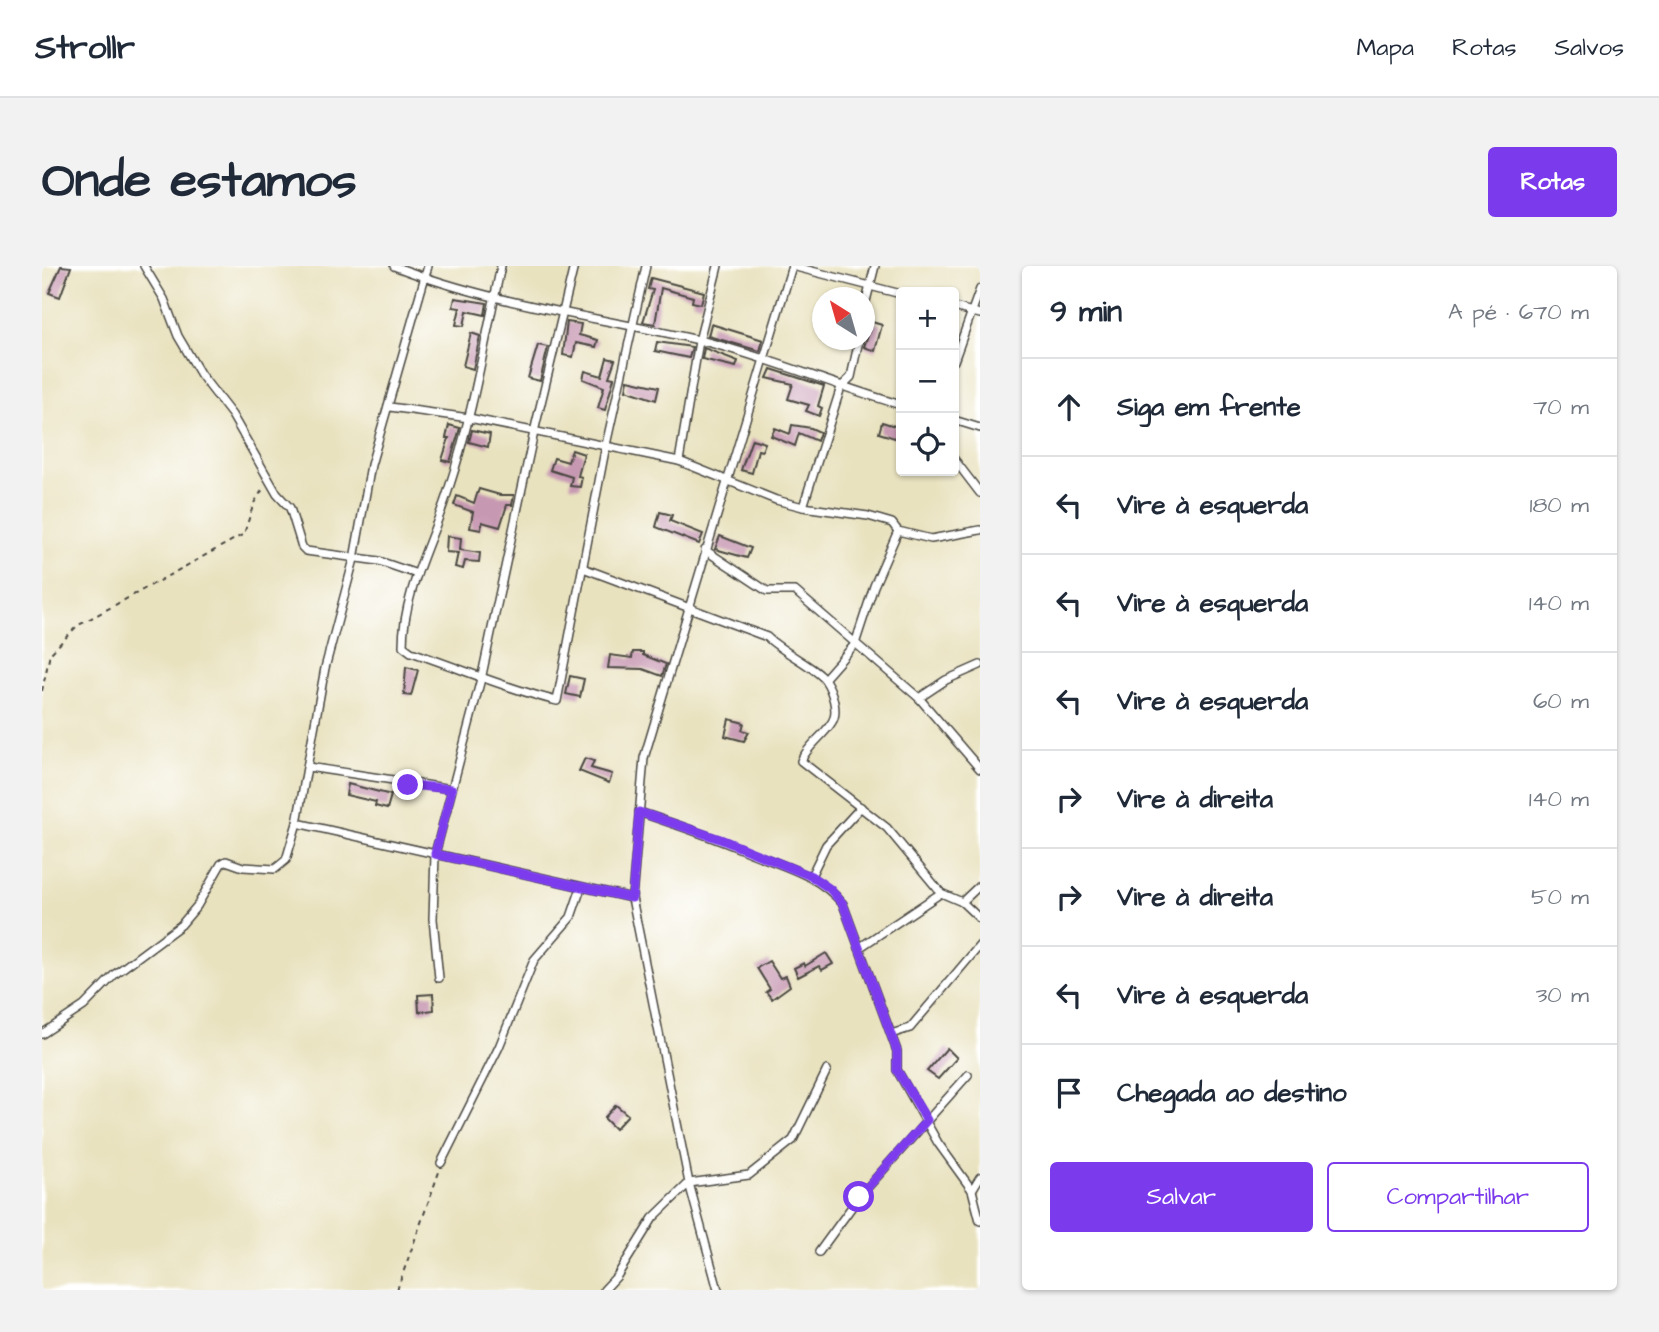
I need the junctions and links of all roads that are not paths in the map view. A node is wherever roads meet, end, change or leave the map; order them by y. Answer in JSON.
{"nodes":[{"id":1,"x":394,"y":266,"type":"edge"},
{"id":2,"x":428,"y":266,"type":"edge"},
{"id":3,"x":501,"y":266,"type":"edge"},
{"id":4,"x":574,"y":266,"type":"edge"},
{"id":5,"x":646,"y":266,"type":"edge"},
{"id":6,"x":718,"y":266,"type":"edge"},
{"id":7,"x":792,"y":266,"type":"edge"},
{"id":8,"x":875,"y":266,"type":"edge"},
{"id":9,"x":145,"y":267,"type":"edge"},
{"id":10,"x":426,"y":276,"type":"junction"},
{"id":11,"x":869,"y":285,"type":"junction"},
{"id":12,"x":980,"y":289,"type":"edge"},
{"id":13,"x":896,"y":293,"type":"edge"},
{"id":14,"x":495,"y":296,"type":"junction"},
{"id":15,"x":959,"y":308,"type":"edge"},
{"id":16,"x":971,"y":312,"type":"junction"},
{"id":17,"x":565,"y":313,"type":"junction"},
{"id":18,"x":980,"y":314,"type":"edge"},
{"id":19,"x":632,"y":327,"type":"junction"},
{"id":20,"x":699,"y":341,"type":"junction"},
{"id":21,"x":857,"y":350,"type":"edge"},
{"id":22,"x":958,"y":350,"type":"edge"},
{"id":23,"x":764,"y":359,"type":"junction"},
{"id":24,"x":842,"y":387,"type":"junction"},
{"id":25,"x":896,"y":403,"type":"edge"},
{"id":26,"x":390,"y":407,"type":"junction"},
{"id":27,"x":469,"y":418,"type":"junction"},
{"id":28,"x":959,"y":422,"type":"edge"},
{"id":29,"x":980,"y":428,"type":"edge"},
{"id":30,"x":534,"y":432,"type":"junction"},
{"id":31,"x":606,"y":445,"type":"junction"},
{"id":32,"x":679,"y":461,"type":"junction"},
{"id":33,"x":959,"y":466,"type":"edge"},
{"id":34,"x":728,"y":478,"type":"junction"},
{"id":35,"x":980,"y":493,"type":"edge"},
{"id":36,"x":803,"y":507,"type":"junction"},
{"id":37,"x":980,"y":530,"type":"edge"},
{"id":38,"x":898,"y":531,"type":"junction"},
{"id":39,"x":705,"y":550,"type":"junction"},
{"id":40,"x":354,"y":559,"type":"junction"},
{"id":41,"x":583,"y":568,"type":"junction"},
{"id":42,"x":417,"y":574,"type":"junction"},
{"id":43,"x":690,"y":607,"type":"junction"},
{"id":44,"x":855,"y":644,"type":"junction"},
{"id":45,"x":980,"y":665,"type":"edge"},
{"id":46,"x":482,"y":675,"type":"junction"},
{"id":47,"x":825,"y":678,"type":"junction"},
{"id":48,"x":919,"y":698,"type":"junction"},
{"id":49,"x":308,"y":767,"type":"junction"},
{"id":50,"x":980,"y":769,"type":"edge"},
{"id":51,"x":452,"y":789,"type":"junction"},
{"id":52,"x":861,"y":807,"type":"junction"},
{"id":53,"x":639,"y":812,"type":"junction"},
{"id":54,"x":297,"y":823,"type":"junction"},
{"id":55,"x":435,"y":854,"type":"junction"},
{"id":56,"x":811,"y":876,"type":"junction"},
{"id":57,"x":980,"y":885,"type":"edge"},
{"id":58,"x":581,"y":888,"type":"junction"},
{"id":59,"x":941,"y":893,"type":"junction"},
{"id":60,"x":632,"y":898,"type":"junction"},
{"id":61,"x":961,"y":902,"type":"junction"},
{"id":62,"x":980,"y":919,"type":"edge"},
{"id":63,"x":980,"y":945,"type":"edge"},
{"id":64,"x":859,"y":948,"type":"junction"},
{"id":65,"x":439,"y":978,"type":"dead end"},
{"id":66,"x":42,"y":1034,"type":"edge"},
{"id":67,"x":891,"y":1034,"type":"junction"},
{"id":68,"x":827,"y":1070,"type":"dead end"},
{"id":69,"x":968,"y":1075,"type":"dead end"},
{"id":70,"x":927,"y":1120,"type":"junction"},
{"id":71,"x":441,"y":1163,"type":"road end"},
{"id":72,"x":980,"y":1177,"type":"edge"},
{"id":73,"x":688,"y":1183,"type":"junction"},
{"id":74,"x":972,"y":1190,"type":"junction"},
{"id":75,"x":980,"y":1221,"type":"edge"},
{"id":76,"x":819,"y":1252,"type":"dead end"},
{"id":77,"x":604,"y":1290,"type":"edge"},
{"id":78,"x":718,"y":1290,"type":"edge"}],
"edges":[{"from":1,"to":10,"type":"street"},
{"from":2,"to":10,"type":"street"},
{"from":3,"to":14,"type":"street"},
{"from":4,"to":17,"type":"street"},
{"from":5,"to":19,"type":"street"},
{"from":6,"to":20,"type":"street"},
{"from":7,"to":11,"type":"street"},
{"from":7,"to":23,"type":"street"},
{"from":8,"to":11,"type":"street"},
{"from":9,"to":40,"type":"street"},
{"from":10,"to":14,"type":"street"},
{"from":10,"to":26,"type":"street"},
{"from":11,"to":13,"type":"street"},
{"from":12,"to":16,"type":"street"},
{"from":14,"to":17,"type":"street"},
{"from":14,"to":27,"type":"street"},
{"from":15,"to":16,"type":"street"},
{"from":16,"to":18,"type":"street"},
{"from":16,"to":22,"type":"street"},
{"from":17,"to":19,"type":"street"},
{"from":17,"to":30,"type":"street"},
{"from":19,"to":20,"type":"street"},
{"from":19,"to":31,"type":"street"},
{"from":20,"to":23,"type":"street"},
{"from":20,"to":32,"type":"street"},
{"from":21,"to":24,"type":"street"},
{"from":23,"to":24,"type":"street"},
{"from":23,"to":34,"type":"street"},
{"from":24,"to":25,"type":"street"},
{"from":24,"to":36,"type":"street"},
{"from":26,"to":27,"type":"street"},
{"from":26,"to":40,"type":"street"},
{"from":27,"to":30,"type":"street"},
{"from":27,"to":42,"type":"street"},
{"from":28,"to":29,"type":"street"},
{"from":30,"to":31,"type":"street"},
{"from":30,"to":46,"type":"street"},
{"from":31,"to":32,"type":"street"},
{"from":31,"to":41,"type":"street"},
{"from":32,"to":34,"type":"street"},
{"from":33,"to":35,"type":"street"},
{"from":34,"to":36,"type":"street"},
{"from":34,"to":39,"type":"street"},
{"from":36,"to":38,"type":"street"},
{"from":37,"to":38,"type":"street"},
{"from":38,"to":44,"type":"street"},
{"from":39,"to":43,"type":"street"},
{"from":39,"to":44,"type":"street"},
{"from":40,"to":42,"type":"street"},
{"from":40,"to":49,"type":"street"},
{"from":41,"to":43,"type":"street"},
{"from":41,"to":46,"type":"street"},
{"from":42,"to":46,"type":"street"},
{"from":43,"to":47,"type":"street"},
{"from":43,"to":53,"type":"street"},
{"from":44,"to":47,"type":"street"},
{"from":44,"to":48,"type":"street"},
{"from":45,"to":48,"type":"street"},
{"from":46,"to":51,"type":"street"},
{"from":47,"to":52,"type":"street"},
{"from":48,"to":50,"type":"street"},
{"from":49,"to":51,"type":"street"},
{"from":49,"to":54,"type":"street"},
{"from":51,"to":55,"type":"street"},
{"from":52,"to":56,"type":"street"},
{"from":52,"to":59,"type":"street"},
{"from":53,"to":56,"type":"street"},
{"from":53,"to":60,"type":"street"},
{"from":54,"to":55,"type":"street"},
{"from":54,"to":66,"type":"street"},
{"from":55,"to":58,"type":"street"},
{"from":55,"to":65,"type":"street"},
{"from":56,"to":64,"type":"street"},
{"from":57,"to":61,"type":"street"},
{"from":58,"to":60,"type":"street"},
{"from":58,"to":71,"type":"street"},
{"from":59,"to":61,"type":"street"},
{"from":59,"to":64,"type":"street"},
{"from":60,"to":73,"type":"street"},
{"from":61,"to":62,"type":"street"},
{"from":63,"to":67,"type":"street"},
{"from":64,"to":67,"type":"street"},
{"from":67,"to":70,"type":"street"},
{"from":68,"to":73,"type":"street"},
{"from":69,"to":70,"type":"street"},
{"from":70,"to":74,"type":"street"},
{"from":70,"to":76,"type":"street"},
{"from":72,"to":74,"type":"street"},
{"from":73,"to":77,"type":"street"},
{"from":73,"to":78,"type":"street"},
{"from":74,"to":75,"type":"street"}]}
